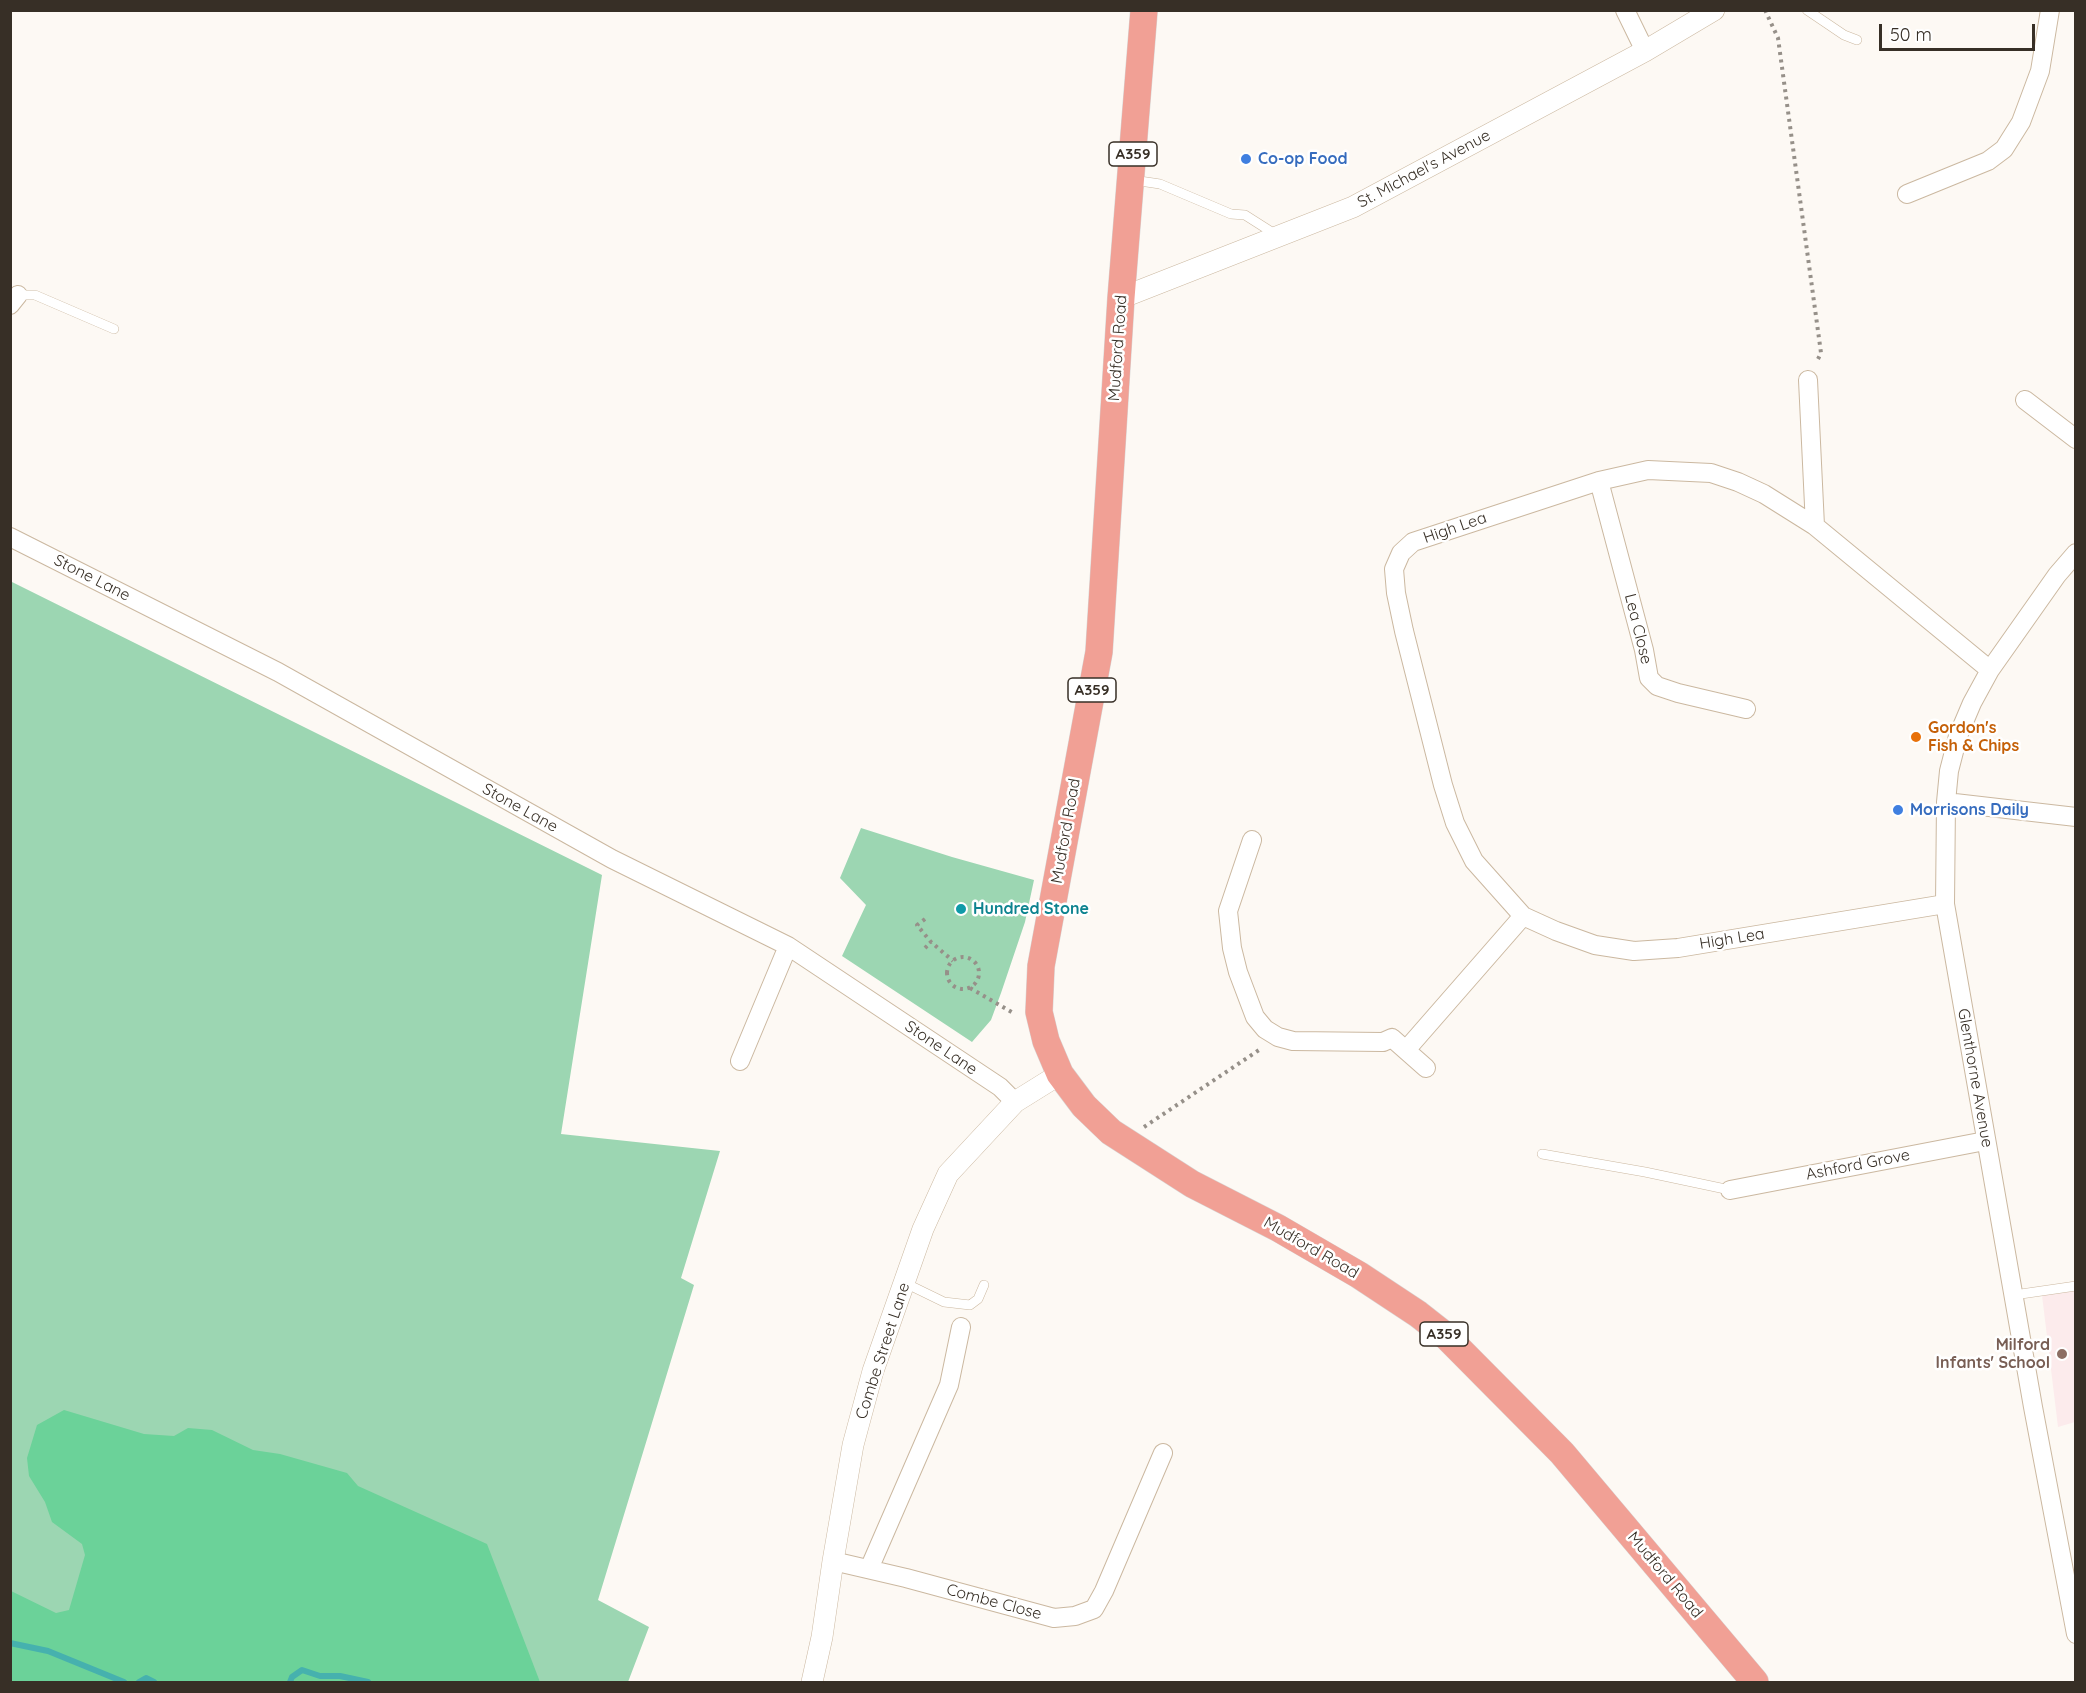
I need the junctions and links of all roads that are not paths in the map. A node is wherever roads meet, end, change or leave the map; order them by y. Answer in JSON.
{"nodes":[{"id":1,"x":1144,"y":10,"type":"edge"},
{"id":2,"x":1626,"y":10,"type":"edge"},
{"id":3,"x":1714,"y":10,"type":"edge"},
{"id":4,"x":1807,"y":10,"type":"edge"},
{"id":5,"x":2050,"y":10,"type":"edge"},
{"id":6,"x":1857,"y":40,"type":"dead end"},
{"id":7,"x":1645,"y":51,"type":"junction"},
{"id":8,"x":1131,"y":180,"type":"junction"},
{"id":9,"x":1907,"y":194,"type":"dead end"},
{"id":10,"x":1278,"y":236,"type":"junction"},
{"id":11,"x":13,"y":298,"type":"edge"},
{"id":12,"x":1121,"y":298,"type":"junction"},
{"id":13,"x":114,"y":329,"type":"dead end"},
{"id":14,"x":1808,"y":380,"type":"road end"},
{"id":15,"x":2025,"y":400,"type":"dead end"},
{"id":16,"x":2076,"y":439,"type":"edge"},
{"id":17,"x":1599,"y":481,"type":"junction"},
{"id":18,"x":1815,"y":526,"type":"junction"},
{"id":19,"x":10,"y":537,"type":"edge"},
{"id":20,"x":2076,"y":553,"type":"edge"},
{"id":21,"x":1990,"y":670,"type":"junction"},
{"id":22,"x":1746,"y":709,"type":"dead end"},
{"id":23,"x":1946,"y":802,"type":"junction"},
{"id":24,"x":2076,"y":817,"type":"edge"},
{"id":25,"x":1252,"y":840,"type":"dead end"},
{"id":26,"x":1945,"y":904,"type":"junction"},
{"id":27,"x":1523,"y":916,"type":"junction"},
{"id":28,"x":788,"y":946,"type":"junction"},
{"id":29,"x":1406,"y":1050,"type":"junction"},
{"id":30,"x":740,"y":1061,"type":"dead end"},
{"id":31,"x":1426,"y":1068,"type":"dead end"},
{"id":32,"x":1060,"y":1074,"type":"junction"},
{"id":33,"x":1015,"y":1102,"type":"junction"},
{"id":34,"x":1985,"y":1140,"type":"junction"},
{"id":35,"x":1542,"y":1154,"type":"dead end"},
{"id":36,"x":1730,"y":1190,"type":"joint"},
{"id":37,"x":906,"y":1284,"type":"junction"},
{"id":38,"x":984,"y":1286,"type":"dead end"},
{"id":39,"x":2076,"y":1286,"type":"edge"},
{"id":40,"x":2014,"y":1295,"type":"junction"},
{"id":41,"x":961,"y":1327,"type":"dead end"},
{"id":42,"x":1163,"y":1453,"type":"dead end"},
{"id":43,"x":833,"y":1561,"type":"junction"},
{"id":44,"x":868,"y":1569,"type":"junction"},
{"id":45,"x":2076,"y":1634,"type":"edge"},
{"id":46,"x":812,"y":1683,"type":"edge"},
{"id":47,"x":1755,"y":1683,"type":"edge"}],
"edges":[{"from":1,"to":8,"type":"main road","name":"Mudford Road","number":"A359"},
{"from":2,"to":7,"type":"street"},
{"from":3,"to":7,"type":"street","name":"St. Michael's Avenue"},
{"from":4,"to":6,"type":"lane"},
{"from":5,"to":9,"type":"street"},
{"from":7,"to":10,"type":"street","name":"St. Michael's Avenue"},
{"from":8,"to":10,"type":"lane"},
{"from":8,"to":12,"type":"main road","name":"Mudford Road","number":"A359"},
{"from":10,"to":12,"type":"street","name":"St. Michael's Avenue"},
{"from":11,"to":13,"type":"lane"},
{"from":12,"to":32,"type":"main road","name":"Mudford Road","number":"A359"},
{"from":14,"to":18,"type":"street"},
{"from":15,"to":16,"type":"street"},
{"from":17,"to":18,"type":"street","name":"High Lea"},
{"from":17,"to":22,"type":"street","name":"Lea Close"},
{"from":17,"to":27,"type":"street","name":"High Lea"},
{"from":18,"to":21,"type":"street","name":"High Lea"},
{"from":19,"to":28,"type":"street","name":"Stone Lane"},
{"from":20,"to":21,"type":"street","name":"Glenthorne Avenue"},
{"from":21,"to":23,"type":"street","name":"Glenthorne Avenue"},
{"from":23,"to":24,"type":"street"},
{"from":23,"to":26,"type":"street","name":"Glenthorne Avenue"},
{"from":25,"to":29,"type":"street"},
{"from":26,"to":27,"type":"street","name":"High Lea"},
{"from":26,"to":34,"type":"street","name":"Glenthorne Avenue"},
{"from":27,"to":29,"type":"street"},
{"from":28,"to":30,"type":"street"},
{"from":28,"to":33,"type":"street","name":"Stone Lane"},
{"from":29,"to":31,"type":"street"},
{"from":32,"to":33,"type":"street","name":"Combe Street Lane"},
{"from":32,"to":47,"type":"main road","name":"Mudford Road","number":"A359"},
{"from":33,"to":37,"type":"street","name":"Combe Street Lane"},
{"from":34,"to":36,"type":"street","name":"Ashford Grove"},
{"from":34,"to":40,"type":"street","name":"Glenthorne Avenue"},
{"from":35,"to":36,"type":"lane"},
{"from":37,"to":38,"type":"lane"},
{"from":37,"to":43,"type":"street","name":"Combe Street Lane"},
{"from":39,"to":40,"type":"lane"},
{"from":40,"to":45,"type":"street","name":"Glenthorne Avenue"},
{"from":41,"to":44,"type":"street"},
{"from":42,"to":44,"type":"street","name":"Combe Close"},
{"from":43,"to":44,"type":"street","name":"Combe Close"},
{"from":43,"to":46,"type":"street","name":"Combe Street Lane"}]}
